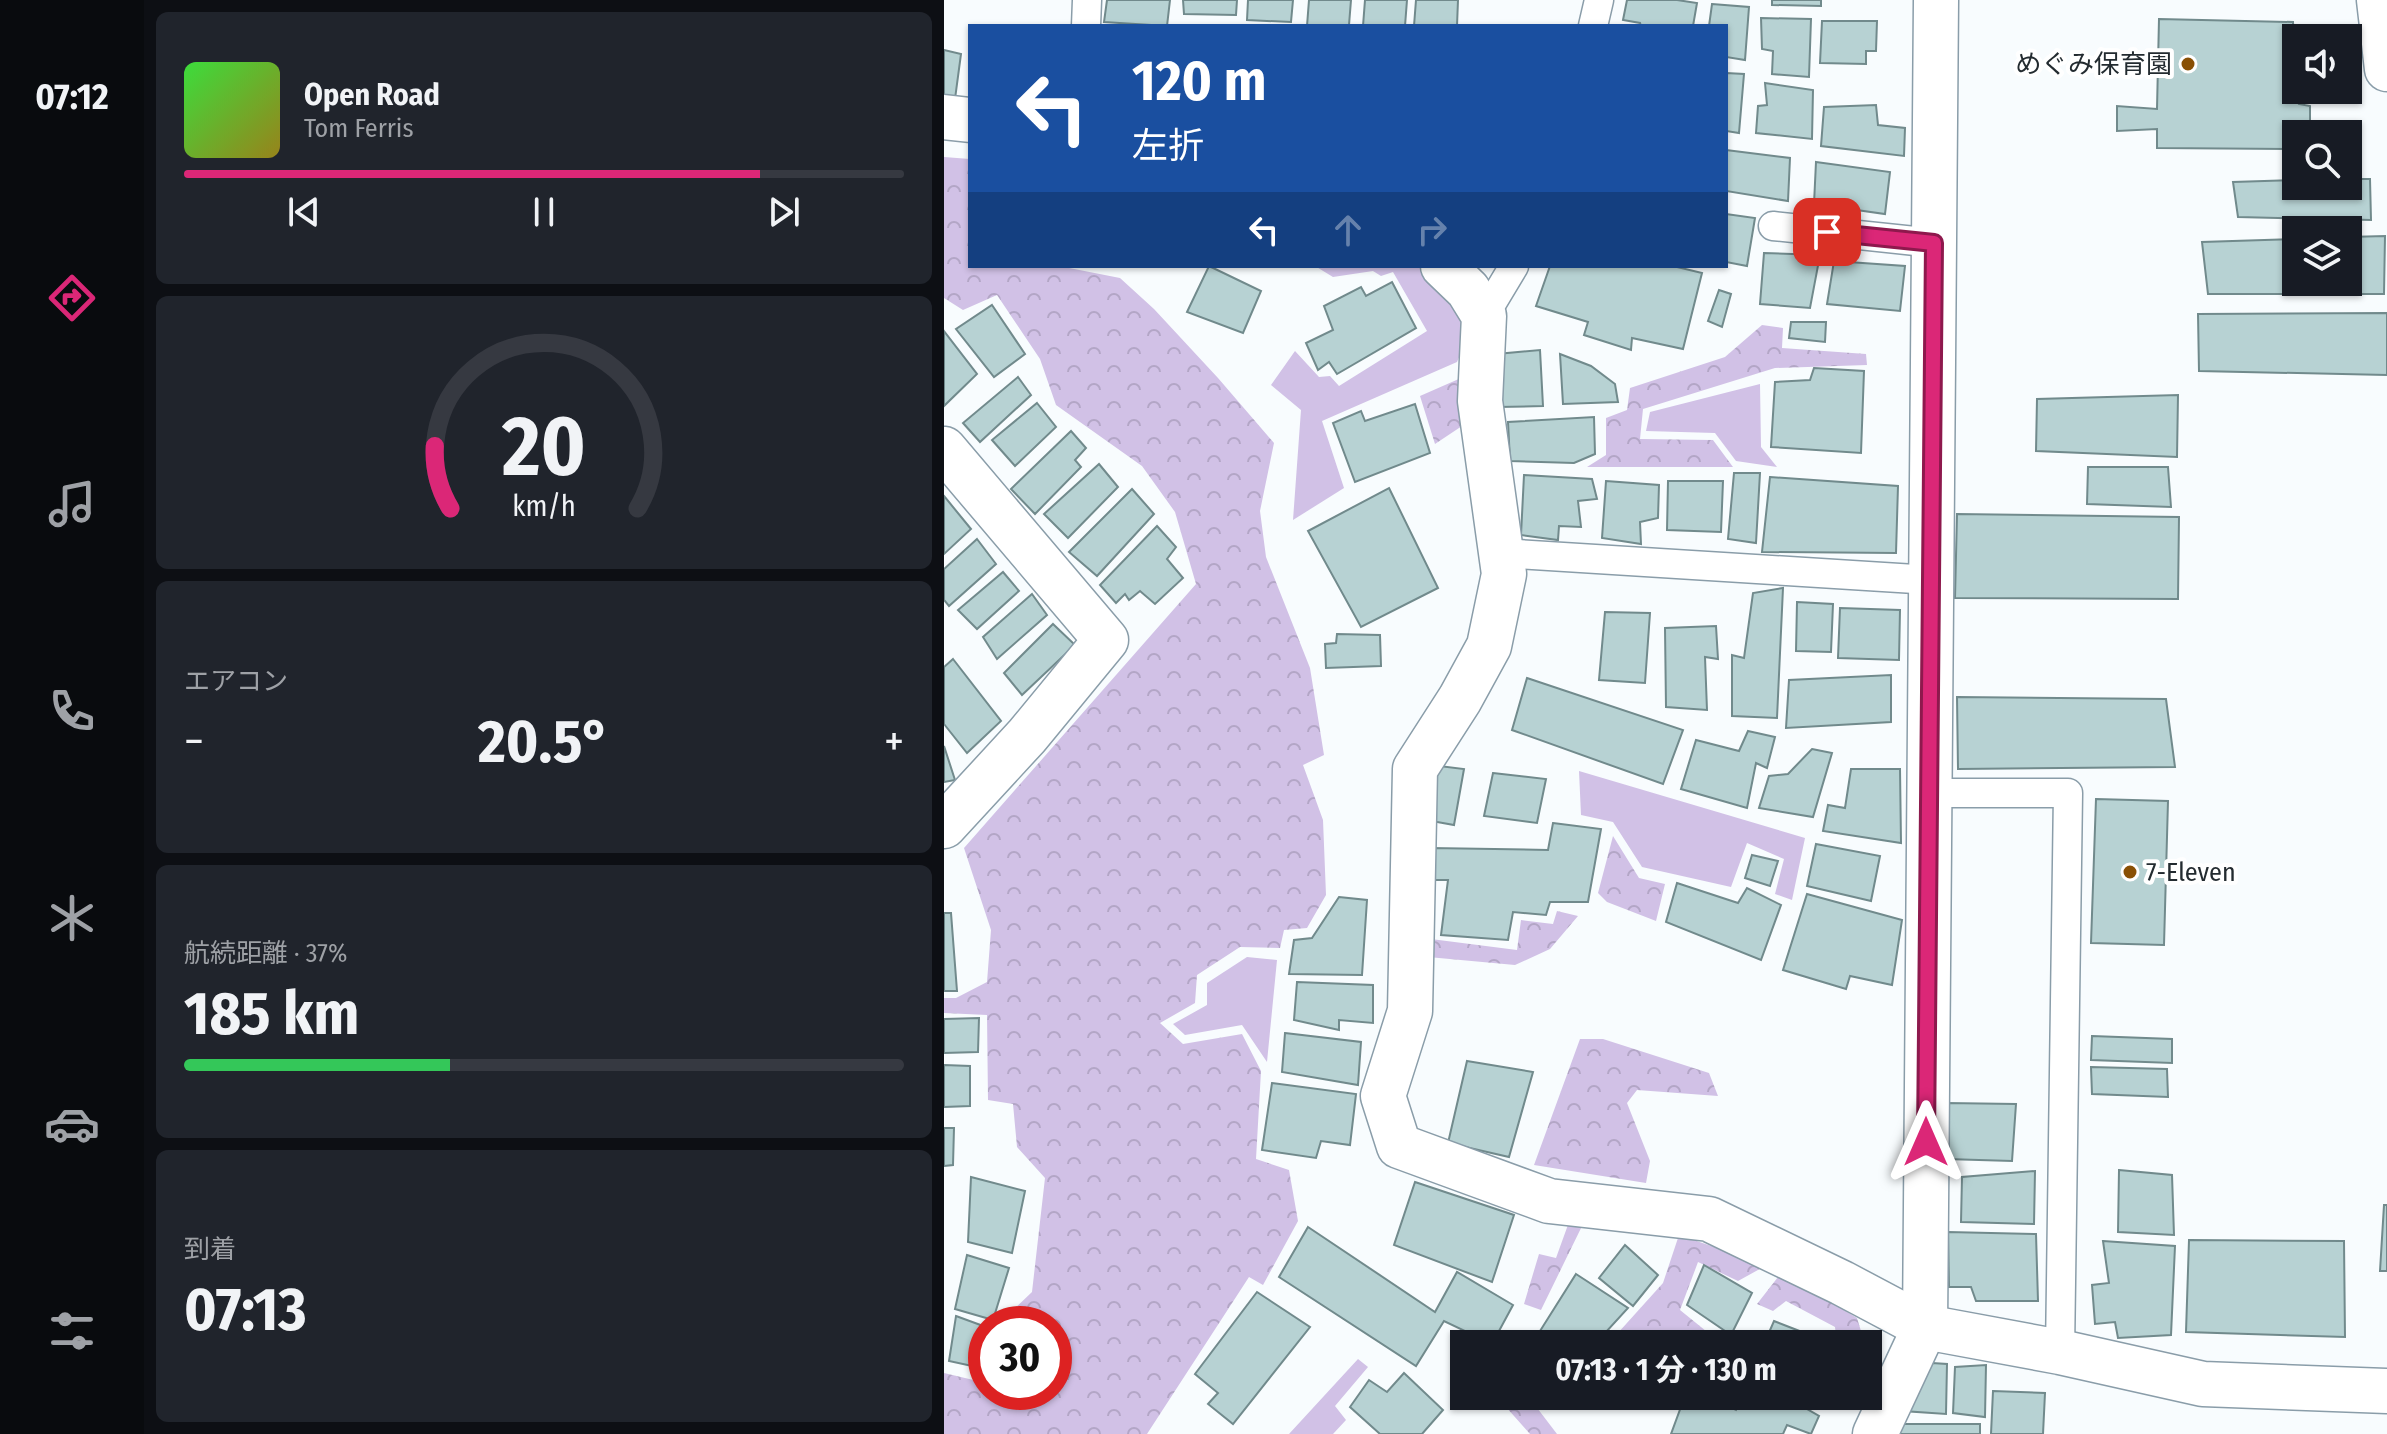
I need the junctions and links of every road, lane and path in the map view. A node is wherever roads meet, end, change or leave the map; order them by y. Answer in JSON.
{"nodes":[{"id":1,"x":1087,"y":0,"type":"edge"},
{"id":2,"x":1599,"y":0,"type":"edge"},
{"id":3,"x":1936,"y":0,"type":"edge"},
{"id":4,"x":2379,"y":0,"type":"edge"},
{"id":5,"x":1086,"y":24,"type":"edge"},
{"id":6,"x":1593,"y":24,"type":"edge"},
{"id":7,"x":2387,"y":69,"type":"edge"},
{"id":8,"x":944,"y":117,"type":"edge"},
{"id":9,"x":968,"y":120,"type":"edge"},
{"id":10,"x":1773,"y":226,"type":"dead end"},
{"id":11,"x":1934,"y":243,"type":"junction"},
{"id":12,"x":1445,"y":268,"type":"edge"},
{"id":13,"x":1513,"y":268,"type":"edge"},
{"id":14,"x":1484,"y":316,"type":"junction"},
{"id":15,"x":944,"y":449,"type":"edge"},
{"id":16,"x":1501,"y":553,"type":"junction"},
{"id":17,"x":1931,"y":580,"type":"junction"},
{"id":18,"x":1928,"y":793,"type":"junction"},
{"id":19,"x":944,"y":826,"type":"edge"},
{"id":20,"x":1925,"y":1327,"type":"junction"},
{"id":21,"x":2060,"y":1352,"type":"junction"},
{"id":22,"x":2387,"y":1391,"type":"edge"},
{"id":23,"x":1875,"y":1434,"type":"edge"}],
"edges":[{"from":1,"to":5,"type":"lane"},
{"from":2,"to":6,"type":"lane"},
{"from":3,"to":11,"type":"street"},
{"from":4,"to":7,"type":"street"},
{"from":8,"to":9,"type":"street"},
{"from":10,"to":11,"type":"lane"},
{"from":11,"to":17,"type":"street"},
{"from":12,"to":14,"type":"street"},
{"from":13,"to":14,"type":"lane"},
{"from":14,"to":16,"type":"street"},
{"from":15,"to":19,"type":"street"},
{"from":16,"to":17,"type":"lane"},
{"from":16,"to":20,"type":"street"},
{"from":17,"to":18,"type":"street"},
{"from":18,"to":20,"type":"street"},
{"from":18,"to":21,"type":"lane"},
{"from":20,"to":21,"type":"street"},
{"from":20,"to":23,"type":"street"},
{"from":21,"to":22,"type":"street"}]}
